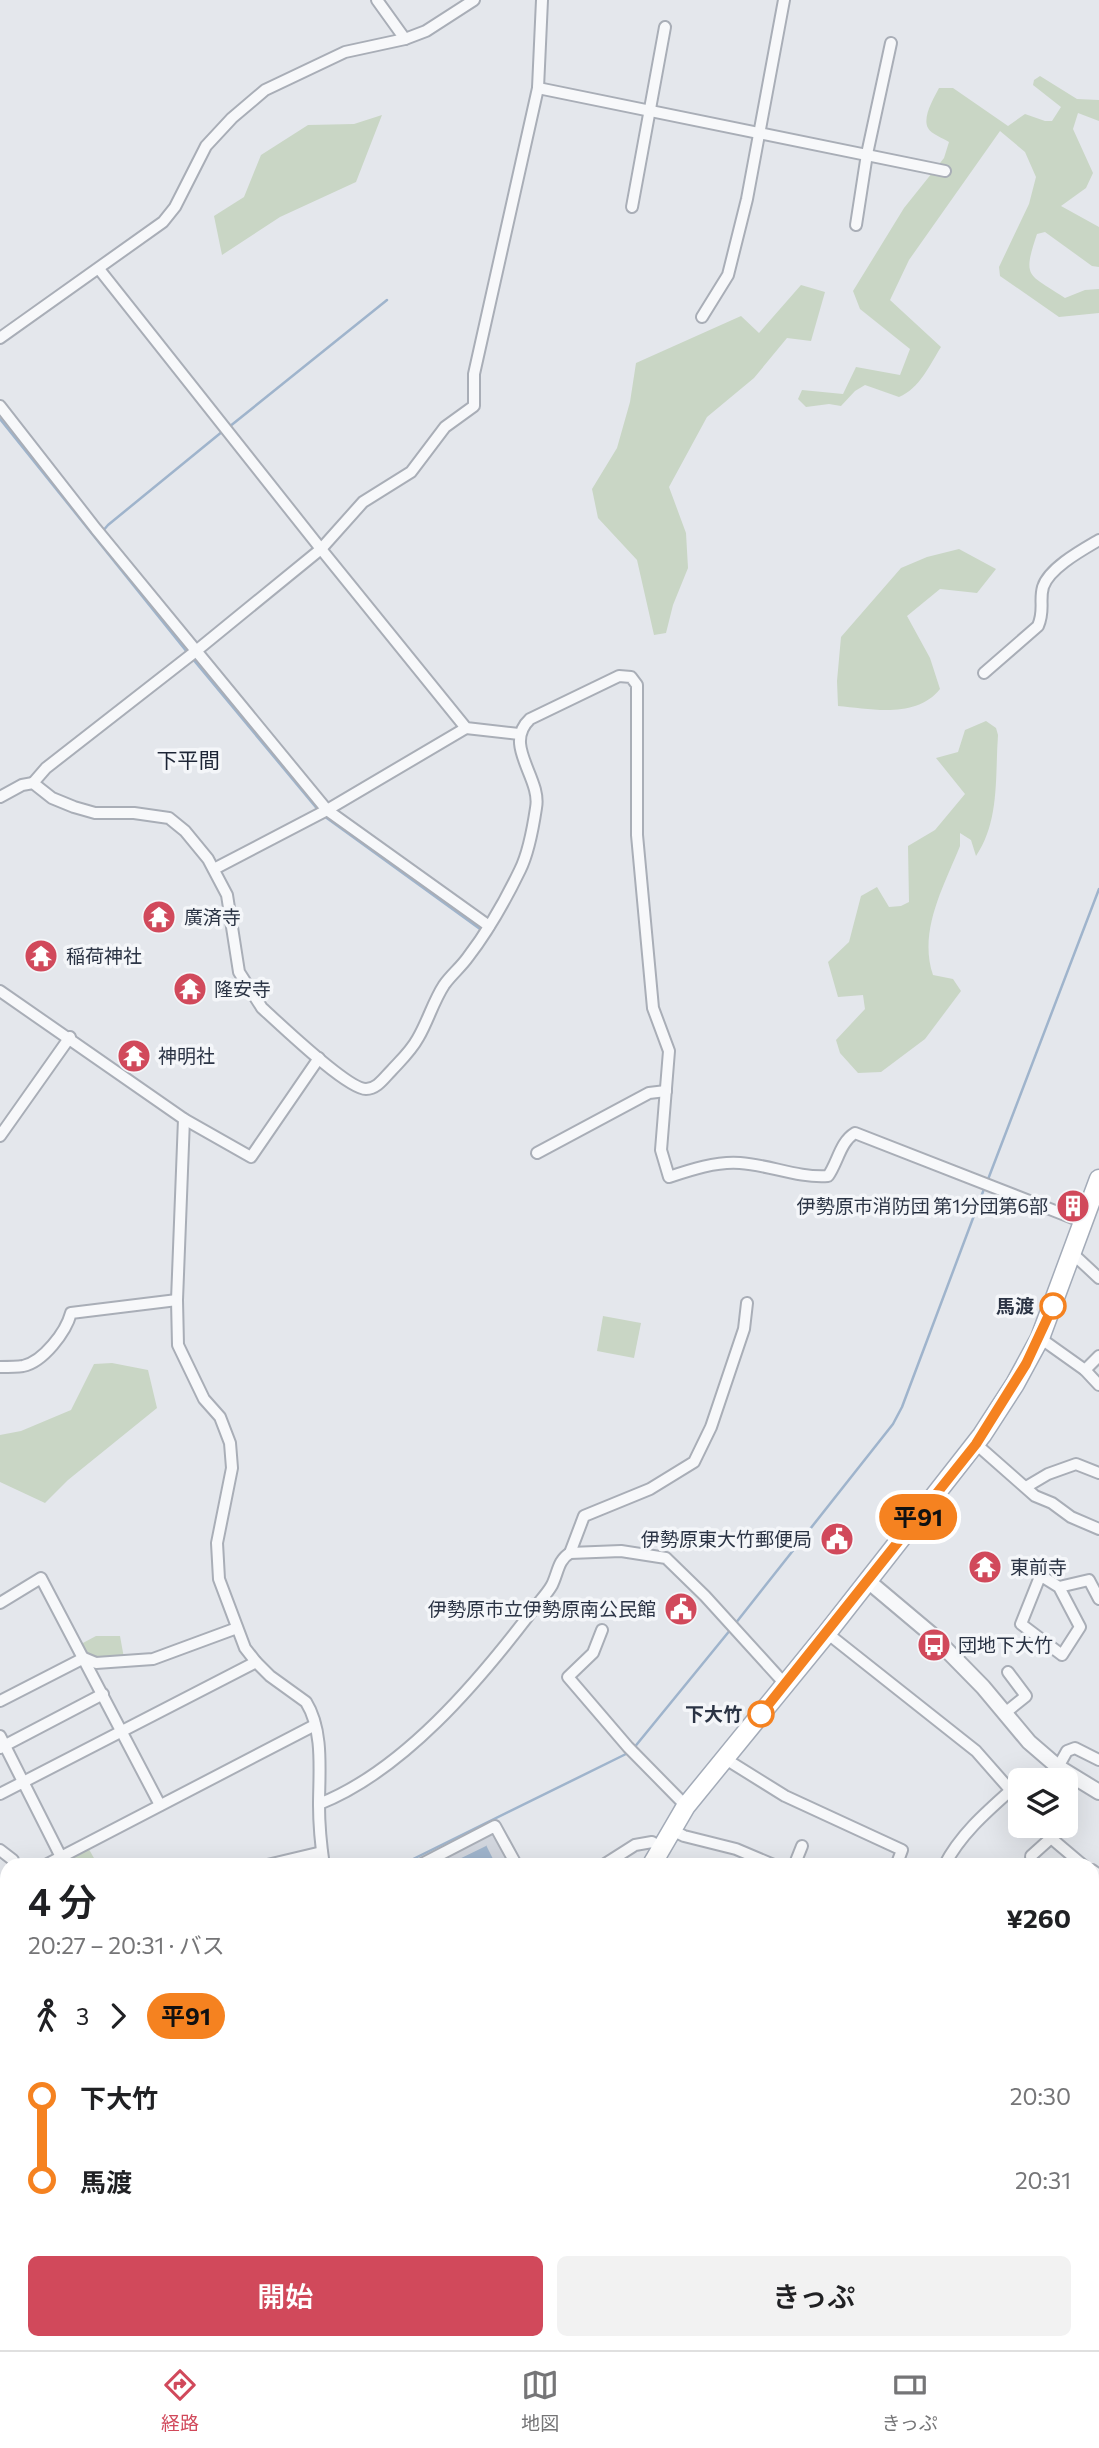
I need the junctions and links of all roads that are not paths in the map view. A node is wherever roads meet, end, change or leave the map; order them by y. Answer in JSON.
{"nodes":[{"id":1,"x":377,"y":0,"type":"edge"},
{"id":2,"x":474,"y":0,"type":"edge"},
{"id":3,"x":542,"y":0,"type":"edge"},
{"id":4,"x":784,"y":0,"type":"edge"},
{"id":5,"x":665,"y":27,"type":"dead end"},
{"id":6,"x":405,"y":39,"type":"junction"},
{"id":7,"x":891,"y":43,"type":"dead end"},
{"id":8,"x":538,"y":88,"type":"junction"},
{"id":9,"x":649,"y":110,"type":"junction"},
{"id":10,"x":759,"y":132,"type":"junction"},
{"id":11,"x":867,"y":154,"type":"junction"},
{"id":12,"x":945,"y":171,"type":"dead end"},
{"id":13,"x":632,"y":207,"type":"dead end"},
{"id":14,"x":856,"y":225,"type":"dead end"},
{"id":15,"x":99,"y":269,"type":"junction"},
{"id":16,"x":702,"y":317,"type":"dead end"},
{"id":17,"x":0,"y":338,"type":"edge"},
{"id":18,"x":0,"y":406,"type":"edge"},
{"id":19,"x":1099,"y":540,"type":"edge"},
{"id":20,"x":321,"y":549,"type":"junction"},
{"id":21,"x":196,"y":651,"type":"junction"},
{"id":22,"x":984,"y":673,"type":"dead end"},
{"id":23,"x":466,"y":728,"type":"junction"},
{"id":24,"x":519,"y":734,"type":"junction"},
{"id":25,"x":33,"y":783,"type":"junction"},
{"id":26,"x":0,"y":797,"type":"edge"},
{"id":27,"x":327,"y":810,"type":"junction"},
{"id":28,"x":214,"y":869,"type":"junction"},
{"id":29,"x":489,"y":926,"type":"junction"},
{"id":30,"x":0,"y":990,"type":"edge"},
{"id":31,"x":70,"y":1037,"type":"junction"},
{"id":32,"x":319,"y":1058,"type":"junction"},
{"id":33,"x":666,"y":1090,"type":"junction"},
{"id":34,"x":184,"y":1119,"type":"junction"},
{"id":35,"x":0,"y":1136,"type":"edge"},
{"id":36,"x":537,"y":1153,"type":"dead end"},
{"id":37,"x":1099,"y":1179,"type":"edge"},
{"id":38,"x":1095,"y":1204,"type":"edge"},
{"id":39,"x":1083,"y":1222,"type":"junction"},
{"id":40,"x":1072,"y":1253,"type":"junction"},
{"id":41,"x":1099,"y":1278,"type":"edge"},
{"id":42,"x":177,"y":1300,"type":"junction"},
{"id":43,"x":747,"y":1303,"type":"dead end"},
{"id":44,"x":1040,"y":1338,"type":"junction"},
{"id":45,"x":1099,"y":1356,"type":"edge"},
{"id":46,"x":0,"y":1367,"type":"edge"},
{"id":47,"x":1084,"y":1370,"type":"junction"},
{"id":48,"x":1099,"y":1385,"type":"edge"},
{"id":49,"x":976,"y":1444,"type":"junction"},
{"id":50,"x":1099,"y":1473,"type":"edge"},
{"id":51,"x":1026,"y":1487,"type":"junction"},
{"id":52,"x":1099,"y":1529,"type":"edge"},
{"id":53,"x":570,"y":1553,"type":"junction"},
{"id":54,"x":1094,"y":1578,"type":"edge"},
{"id":55,"x":869,"y":1581,"type":"junction"},
{"id":56,"x":1059,"y":1587,"type":"junction"},
{"id":57,"x":1099,"y":1599,"type":"edge"},
{"id":58,"x":0,"y":1603,"type":"edge"},
{"id":59,"x":237,"y":1628,"type":"junction"},
{"id":60,"x":602,"y":1630,"type":"dead end"},
{"id":61,"x":827,"y":1633,"type":"junction"},
{"id":62,"x":84,"y":1658,"type":"junction"},
{"id":63,"x":256,"y":1662,"type":"junction"},
{"id":64,"x":1008,"y":1672,"type":"dead end"},
{"id":65,"x":785,"y":1684,"type":"junction"},
{"id":66,"x":103,"y":1695,"type":"junction"},
{"id":67,"x":0,"y":1701,"type":"edge"},
{"id":68,"x":1005,"y":1713,"type":"junction"},
{"id":69,"x":315,"y":1725,"type":"junction"},
{"id":70,"x":122,"y":1731,"type":"junction"},
{"id":71,"x":2,"y":1743,"type":"edge"},
{"id":72,"x":724,"y":1758,"type":"junction"},
{"id":73,"x":1099,"y":1760,"type":"edge"},
{"id":74,"x":1058,"y":1767,"type":"junction"},
{"id":75,"x":23,"y":1783,"type":"junction"},
{"id":76,"x":1008,"y":1787,"type":"edge"},
{"id":77,"x":1099,"y":1792,"type":"edge"},
{"id":78,"x":1008,"y":1793,"type":"edge"},
{"id":79,"x":0,"y":1794,"type":"edge"},
{"id":80,"x":319,"y":1804,"type":"junction"},
{"id":81,"x":160,"y":1805,"type":"junction"},
{"id":82,"x":686,"y":1806,"type":"junction"},
{"id":83,"x":670,"y":1829,"type":"junction"},
{"id":84,"x":1051,"y":1838,"type":"joint"},
{"id":85,"x":802,"y":1846,"type":"dead end"},
{"id":86,"x":660,"y":1847,"type":"junction"},
{"id":87,"x":322,"y":1852,"type":"junction"},
{"id":88,"x":61,"y":1857,"type":"joint"},
{"id":89,"x":297,"y":1858,"type":"edge"},
{"id":90,"x":323,"y":1858,"type":"edge"},
{"id":91,"x":433,"y":1858,"type":"edge"},
{"id":92,"x":513,"y":1858,"type":"edge"},
{"id":93,"x":615,"y":1858,"type":"edge"},
{"id":94,"x":655,"y":1858,"type":"edge"},
{"id":95,"x":757,"y":1858,"type":"edge"},
{"id":96,"x":797,"y":1858,"type":"edge"},
{"id":97,"x":899,"y":1858,"type":"edge"},
{"id":98,"x":948,"y":1858,"type":"edge"},
{"id":99,"x":1031,"y":1858,"type":"edge"},
{"id":100,"x":1075,"y":1858,"type":"edge"}],
"edges":[{"from":1,"to":6,"type":"street"},
{"from":2,"to":6,"type":"street"},
{"from":3,"to":8,"type":"street"},
{"from":4,"to":10,"type":"street"},
{"from":5,"to":9,"type":"street"},
{"from":6,"to":15,"type":"street"},
{"from":7,"to":11,"type":"street"},
{"from":8,"to":9,"type":"street"},
{"from":8,"to":20,"type":"street"},
{"from":9,"to":10,"type":"street"},
{"from":9,"to":13,"type":"street"},
{"from":10,"to":11,"type":"street"},
{"from":10,"to":16,"type":"street"},
{"from":11,"to":12,"type":"street"},
{"from":11,"to":14,"type":"street"},
{"from":15,"to":17,"type":"street"},
{"from":15,"to":20,"type":"street"},
{"from":18,"to":21,"type":"street"},
{"from":19,"to":22,"type":"street"},
{"from":20,"to":21,"type":"street"},
{"from":20,"to":23,"type":"street"},
{"from":21,"to":25,"type":"street"},
{"from":21,"to":27,"type":"street"},
{"from":23,"to":24,"type":"street"},
{"from":23,"to":27,"type":"street"},
{"from":24,"to":29,"type":"street"},
{"from":24,"to":33,"type":"street"},
{"from":25,"to":26,"type":"street"},
{"from":25,"to":28,"type":"street"},
{"from":27,"to":28,"type":"street"},
{"from":27,"to":29,"type":"street"},
{"from":28,"to":32,"type":"street"},
{"from":29,"to":32,"type":"street"},
{"from":30,"to":31,"type":"street"},
{"from":31,"to":34,"type":"street"},
{"from":31,"to":35,"type":"street"},
{"from":32,"to":34,"type":"street"},
{"from":33,"to":36,"type":"street"},
{"from":33,"to":39,"type":"street"},
{"from":34,"to":42,"type":"street"},
{"from":37,"to":38,"type":"main road"},
{"from":38,"to":39,"type":"main road"},
{"from":39,"to":40,"type":"main road"},
{"from":40,"to":41,"type":"street"},
{"from":40,"to":44,"type":"main road"},
{"from":42,"to":46,"type":"street"},
{"from":42,"to":59,"type":"street"},
{"from":43,"to":53,"type":"street"},
{"from":44,"to":47,"type":"street"},
{"from":44,"to":49,"type":"main road"},
{"from":45,"to":47,"type":"street"},
{"from":47,"to":48,"type":"street"},
{"from":49,"to":51,"type":"street"},
{"from":49,"to":55,"type":"main road"},
{"from":50,"to":51,"type":"street"},
{"from":51,"to":52,"type":"street"},
{"from":53,"to":65,"type":"street"},
{"from":53,"to":80,"type":"street"},
{"from":54,"to":56,"type":"street"},
{"from":54,"to":57,"type":"street"},
{"from":55,"to":61,"type":"main road"},
{"from":55,"to":68,"type":"street"},
{"from":56,"to":56,"type":"street"},
{"from":58,"to":62,"type":"street"},
{"from":59,"to":62,"type":"street"},
{"from":59,"to":63,"type":"street"},
{"from":60,"to":82,"type":"street"},
{"from":61,"to":65,"type":"main road"},
{"from":61,"to":76,"type":"street"},
{"from":62,"to":66,"type":"street"},
{"from":62,"to":67,"type":"street"},
{"from":63,"to":69,"type":"street"},
{"from":63,"to":70,"type":"street"},
{"from":64,"to":68,"type":"street"},
{"from":65,"to":72,"type":"main road"},
{"from":66,"to":70,"type":"street"},
{"from":66,"to":71,"type":"street"},
{"from":68,"to":74,"type":"street"},
{"from":69,"to":80,"type":"street"},
{"from":69,"to":81,"type":"street"},
{"from":70,"to":75,"type":"street"},
{"from":70,"to":81,"type":"street"},
{"from":71,"to":75,"type":"street"},
{"from":72,"to":82,"type":"main road"},
{"from":72,"to":97,"type":"street"},
{"from":73,"to":74,"type":"street"},
{"from":74,"to":77,"type":"street"},
{"from":75,"to":79,"type":"street"},
{"from":75,"to":88,"type":"street"},
{"from":78,"to":98,"type":"street"},
{"from":80,"to":87,"type":"street"},
{"from":81,"to":88,"type":"street"},
{"from":82,"to":83,"type":"main road"},
{"from":83,"to":86,"type":"main road"},
{"from":83,"to":95,"type":"street"},
{"from":84,"to":99,"type":"street"},
{"from":84,"to":100,"type":"street"},
{"from":85,"to":96,"type":"street"},
{"from":86,"to":93,"type":"street"},
{"from":86,"to":94,"type":"main road"},
{"from":87,"to":89,"type":"street"},
{"from":87,"to":90,"type":"street"},
{"from":91,"to":92,"type":"street"}]}
